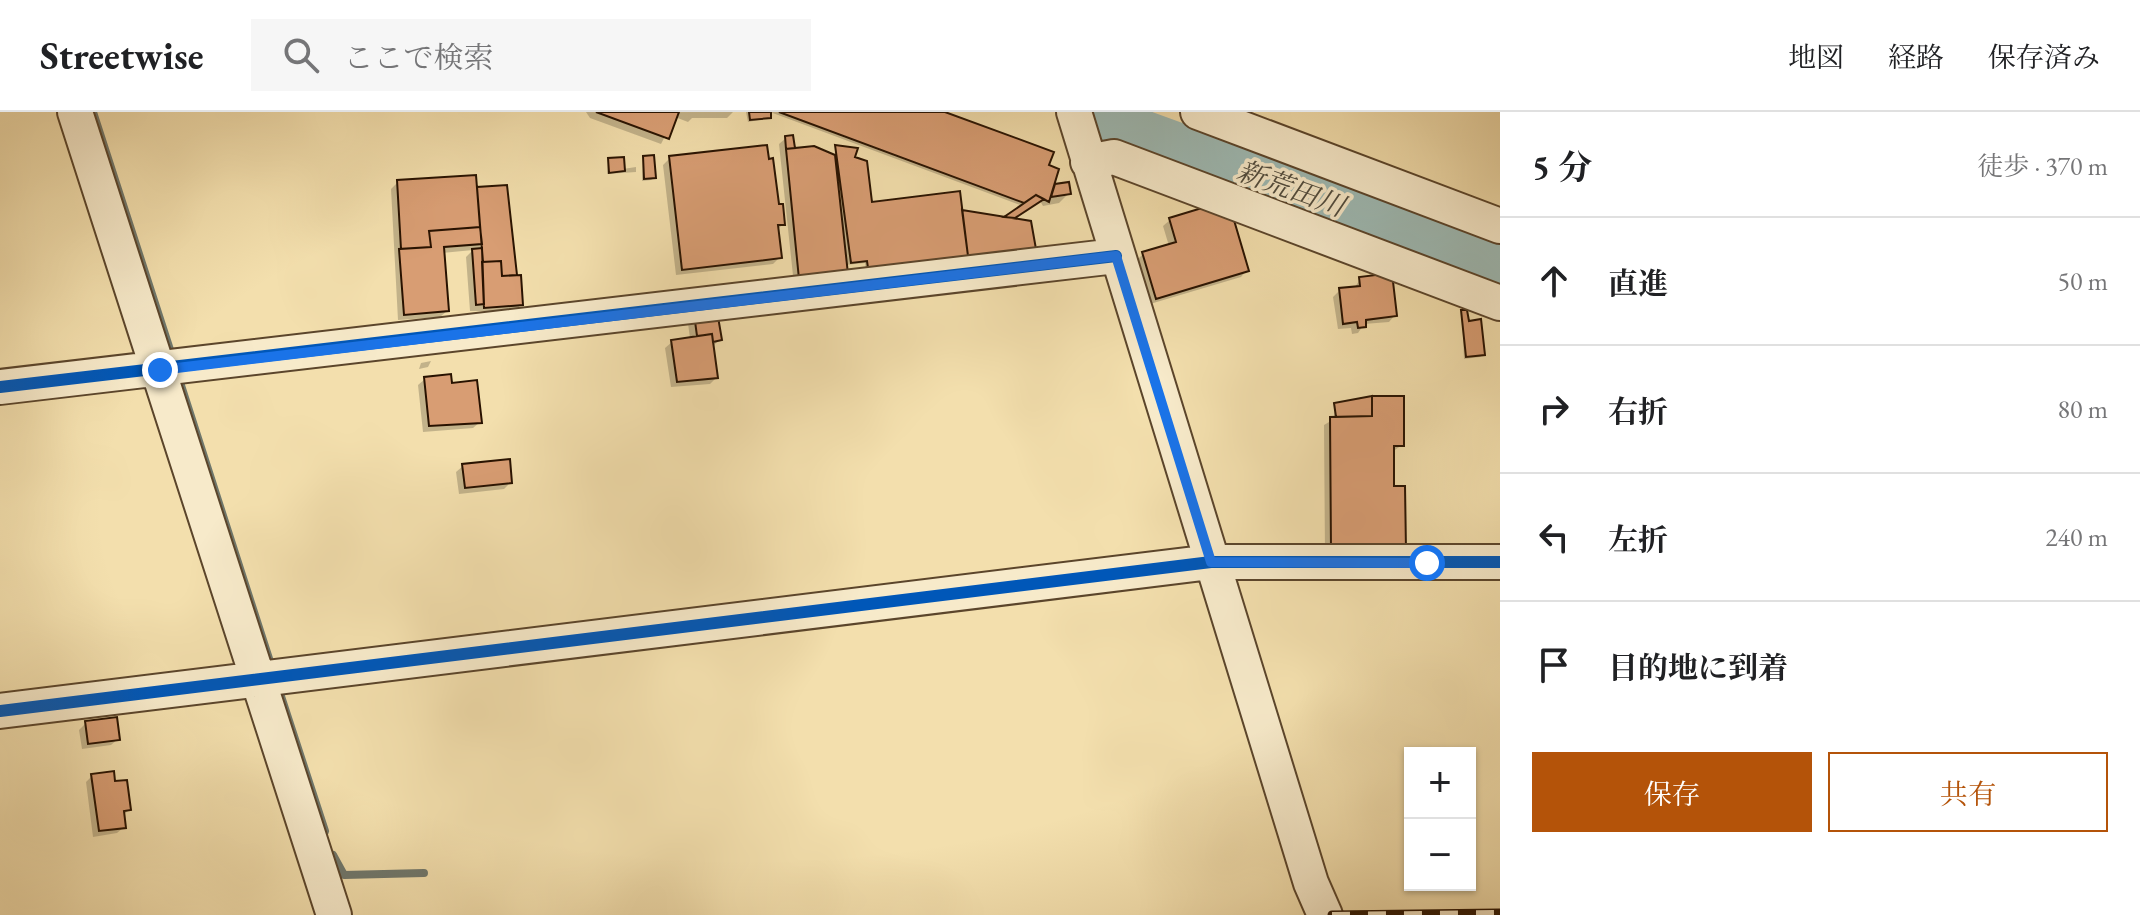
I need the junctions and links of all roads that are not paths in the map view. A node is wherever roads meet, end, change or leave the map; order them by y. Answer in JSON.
{"nodes":[{"id":1,"x":75,"y":112,"type":"edge"},
{"id":2,"x":1198,"y":112,"type":"edge"},
{"id":3,"x":1081,"y":139,"type":"edge"},
{"id":4,"x":1500,"y":226,"type":"edge"},
{"id":5,"x":1116,"y":256,"type":"junction"},
{"id":6,"x":1500,"y":303,"type":"edge"},
{"id":7,"x":160,"y":370,"type":"junction"},
{"id":8,"x":0,"y":387,"type":"edge"},
{"id":9,"x":1211,"y":562,"type":"junction"},
{"id":10,"x":1500,"y":562,"type":"edge"},
{"id":11,"x":259,"y":679,"type":"junction"},
{"id":12,"x":0,"y":711,"type":"edge"},
{"id":13,"x":334,"y":915,"type":"edge"},
{"id":14,"x":1325,"y":915,"type":"edge"}],
"edges":[{"from":1,"to":7,"type":"street"},
{"from":2,"to":4,"type":"street"},
{"from":3,"to":5,"type":"street"},
{"from":3,"to":6,"type":"street"},
{"from":5,"to":7,"type":"street"},
{"from":5,"to":9,"type":"street"},
{"from":7,"to":8,"type":"street"},
{"from":7,"to":11,"type":"street"},
{"from":9,"to":10,"type":"street"},
{"from":9,"to":11,"type":"street"},
{"from":9,"to":14,"type":"street"},
{"from":11,"to":12,"type":"street"},
{"from":11,"to":13,"type":"street"}]}
